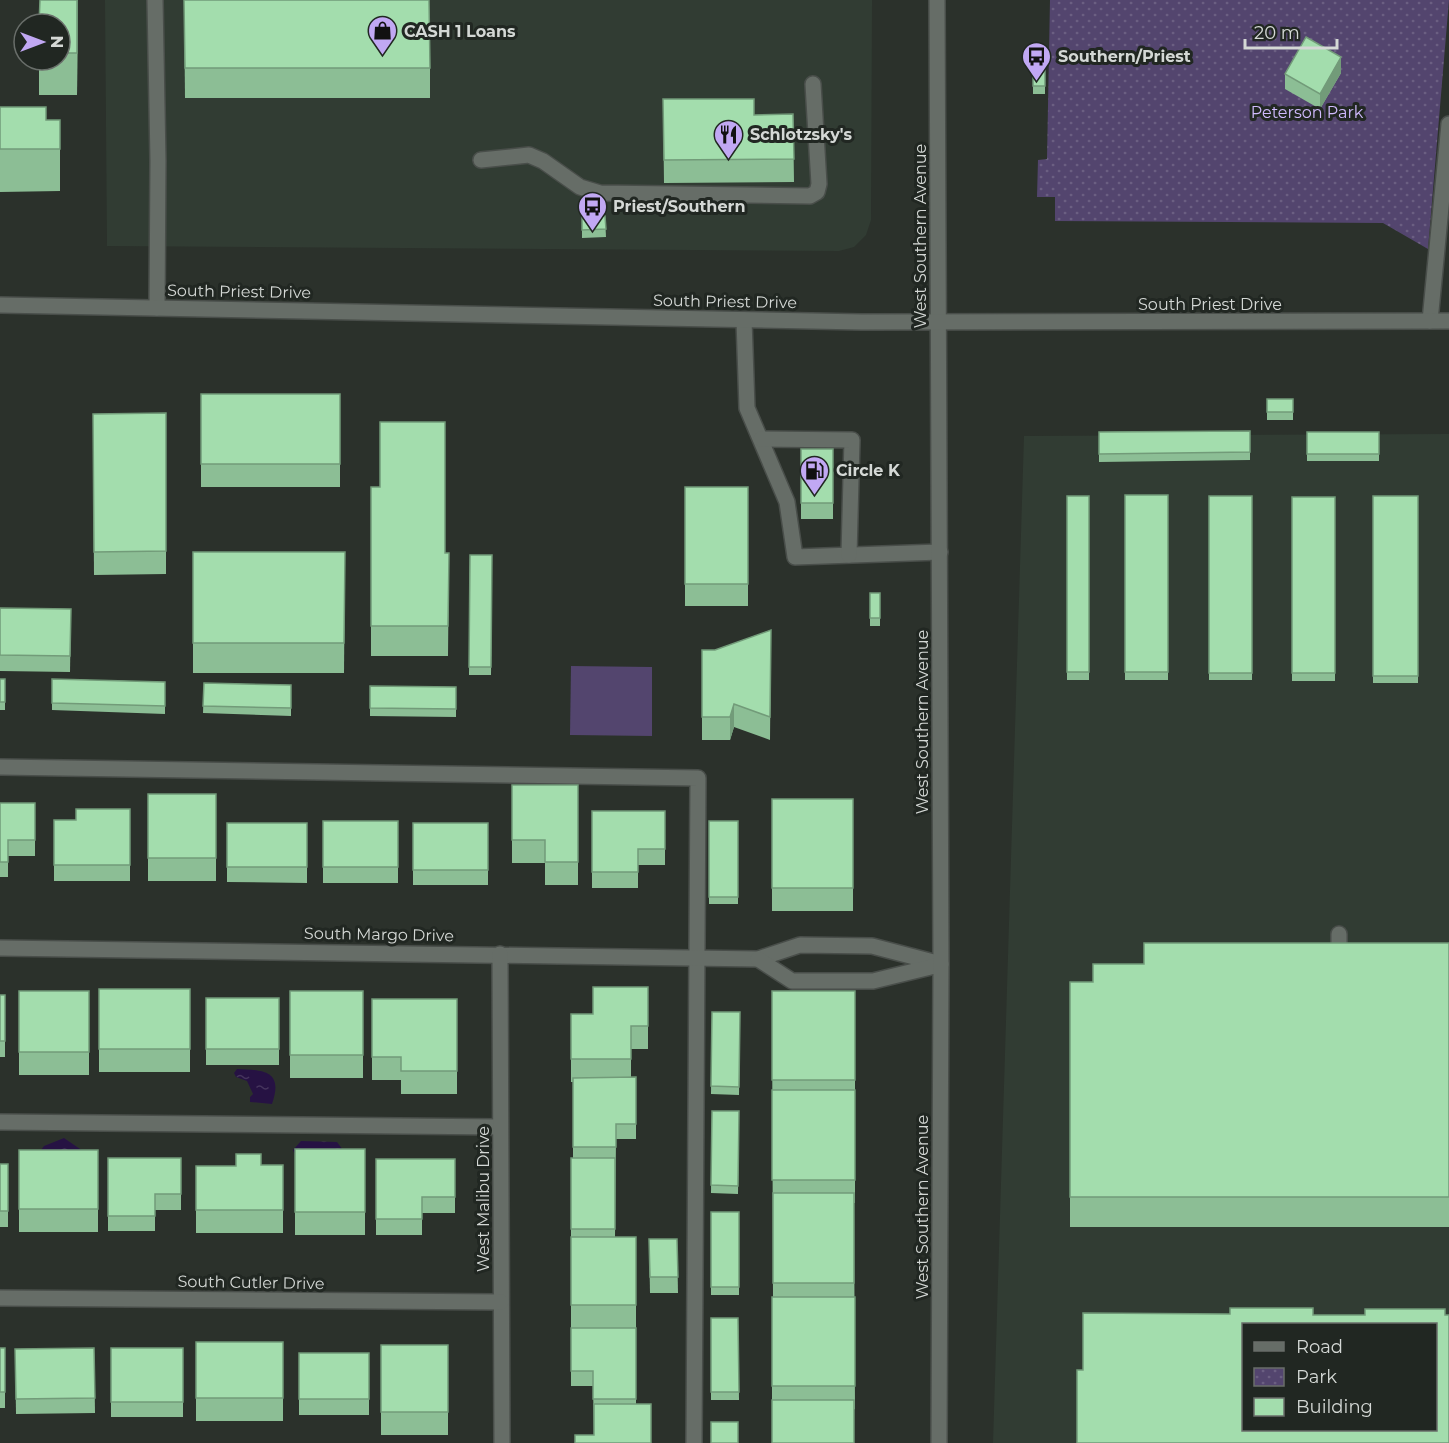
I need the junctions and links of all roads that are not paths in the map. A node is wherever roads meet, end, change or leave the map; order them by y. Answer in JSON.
{"nodes":[{"id":1,"x":155,"y":0,"type":"edge"},
{"id":2,"x":937,"y":0,"type":"edge"},
{"id":3,"x":813,"y":84,"type":"dead end"},
{"id":4,"x":1449,"y":124,"type":"edge"},
{"id":5,"x":481,"y":160,"type":"dead end"},
{"id":6,"x":0,"y":305,"type":"edge"},
{"id":7,"x":157,"y":308,"type":"junction"},
{"id":8,"x":744,"y":320,"type":"junction"},
{"id":9,"x":1430,"y":321,"type":"junction"},
{"id":10,"x":1449,"y":321,"type":"edge"},
{"id":11,"x":938,"y":322,"type":"junction"},
{"id":12,"x":760,"y":439,"type":"junction"},
{"id":13,"x":940,"y":552,"type":"junction"},
{"id":14,"x":849,"y":555,"type":"junction"},
{"id":15,"x":0,"y":767,"type":"edge"},
{"id":16,"x":1339,"y":934,"type":"dead end"},
{"id":17,"x":0,"y":948,"type":"edge"},
{"id":18,"x":500,"y":954,"type":"junction"},
{"id":19,"x":697,"y":958,"type":"junction"},
{"id":20,"x":759,"y":959,"type":"junction"},
{"id":21,"x":941,"y":964,"type":"junction"},
{"id":22,"x":1338,"y":973,"type":"edge"},
{"id":23,"x":0,"y":1122,"type":"edge"},
{"id":24,"x":501,"y":1127,"type":"junction"},
{"id":25,"x":0,"y":1298,"type":"edge"},
{"id":26,"x":501,"y":1302,"type":"junction"},
{"id":27,"x":502,"y":1443,"type":"edge"},
{"id":28,"x":694,"y":1443,"type":"edge"},
{"id":29,"x":939,"y":1443,"type":"edge"}],
"edges":[{"from":1,"to":7,"type":"main road"},
{"from":2,"to":11,"type":"main road","name":"West Southern Avenue"},
{"from":3,"to":5,"type":"main road"},
{"from":4,"to":9,"type":"main road"},
{"from":6,"to":7,"type":"main road","name":"South Priest Drive"},
{"from":7,"to":8,"type":"main road","name":"South Priest Drive"},
{"from":8,"to":11,"type":"main road","name":"South Priest Drive"},
{"from":8,"to":12,"type":"main road"},
{"from":9,"to":10,"type":"main road","name":"South Priest Drive"},
{"from":9,"to":11,"type":"main road","name":"South Priest Drive"},
{"from":11,"to":13,"type":"main road","name":"West Southern Avenue"},
{"from":12,"to":14,"type":"main road"},
{"from":12,"to":14,"type":"main road"},
{"from":13,"to":14,"type":"main road"},
{"from":13,"to":21,"type":"main road","name":"West Southern Avenue"},
{"from":15,"to":19,"type":"main road"},
{"from":16,"to":22,"type":"main road"},
{"from":17,"to":18,"type":"main road","name":"South Margo Drive"},
{"from":18,"to":19,"type":"main road","name":"South Margo Drive"},
{"from":18,"to":24,"type":"main road","name":"West Malibu Drive"},
{"from":19,"to":20,"type":"main road","name":"South Margo Drive"},
{"from":19,"to":28,"type":"main road"},
{"from":20,"to":21,"type":"main road","name":"South Margo Drive"},
{"from":20,"to":21,"type":"main road"},
{"from":21,"to":29,"type":"main road","name":"West Southern Avenue"},
{"from":23,"to":24,"type":"main road"},
{"from":24,"to":26,"type":"main road","name":"West Malibu Drive"},
{"from":25,"to":26,"type":"main road","name":"South Cutler Drive"},
{"from":26,"to":27,"type":"main road","name":"West Malibu Drive"}]}
